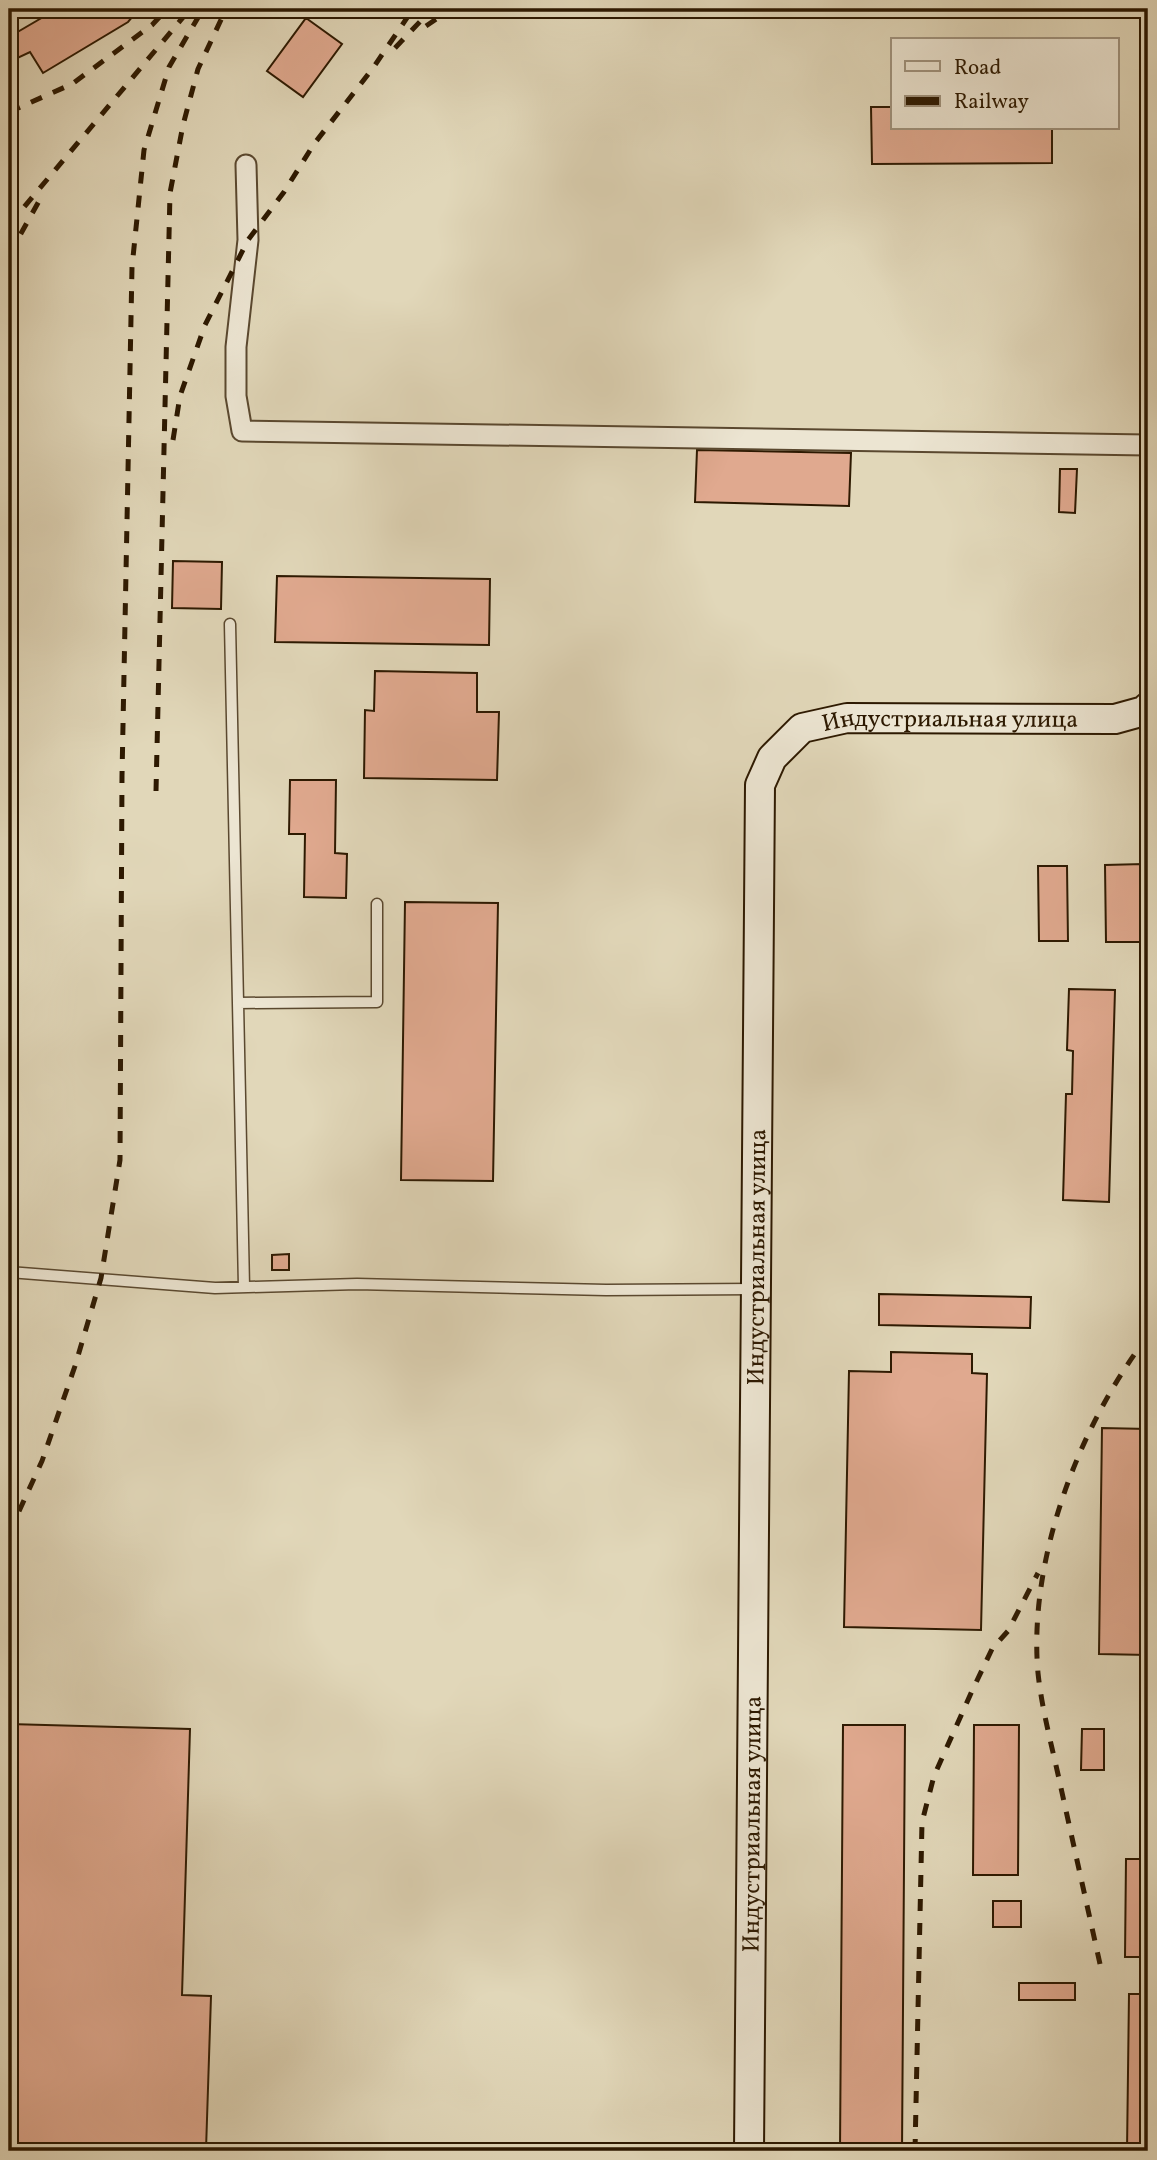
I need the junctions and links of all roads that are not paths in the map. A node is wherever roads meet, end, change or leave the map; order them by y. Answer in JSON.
{"nodes":[{"id":1,"x":246,"y":165,"type":"dead end"},
{"id":2,"x":1148,"y":445,"type":"edge"},
{"id":3,"x":230,"y":624,"type":"dead end"},
{"id":4,"x":1148,"y":707,"type":"edge"},
{"id":5,"x":377,"y":904,"type":"dead end"},
{"id":6,"x":238,"y":1003,"type":"junction"},
{"id":7,"x":9,"y":1272,"type":"edge"},
{"id":8,"x":244,"y":1287,"type":"junction"},
{"id":9,"x":755,"y":1289,"type":"junction"},
{"id":10,"x":748,"y":2151,"type":"edge"}],
"edges":[{"from":1,"to":2,"type":"street"},
{"from":3,"to":6,"type":"lane"},
{"from":4,"to":9,"type":"street","name":"Индустриальная улица"},
{"from":5,"to":6,"type":"lane"},
{"from":6,"to":8,"type":"lane"},
{"from":7,"to":8,"type":"lane"},
{"from":8,"to":9,"type":"lane"},
{"from":9,"to":10,"type":"street","name":"Индустриальная улица"}]}
